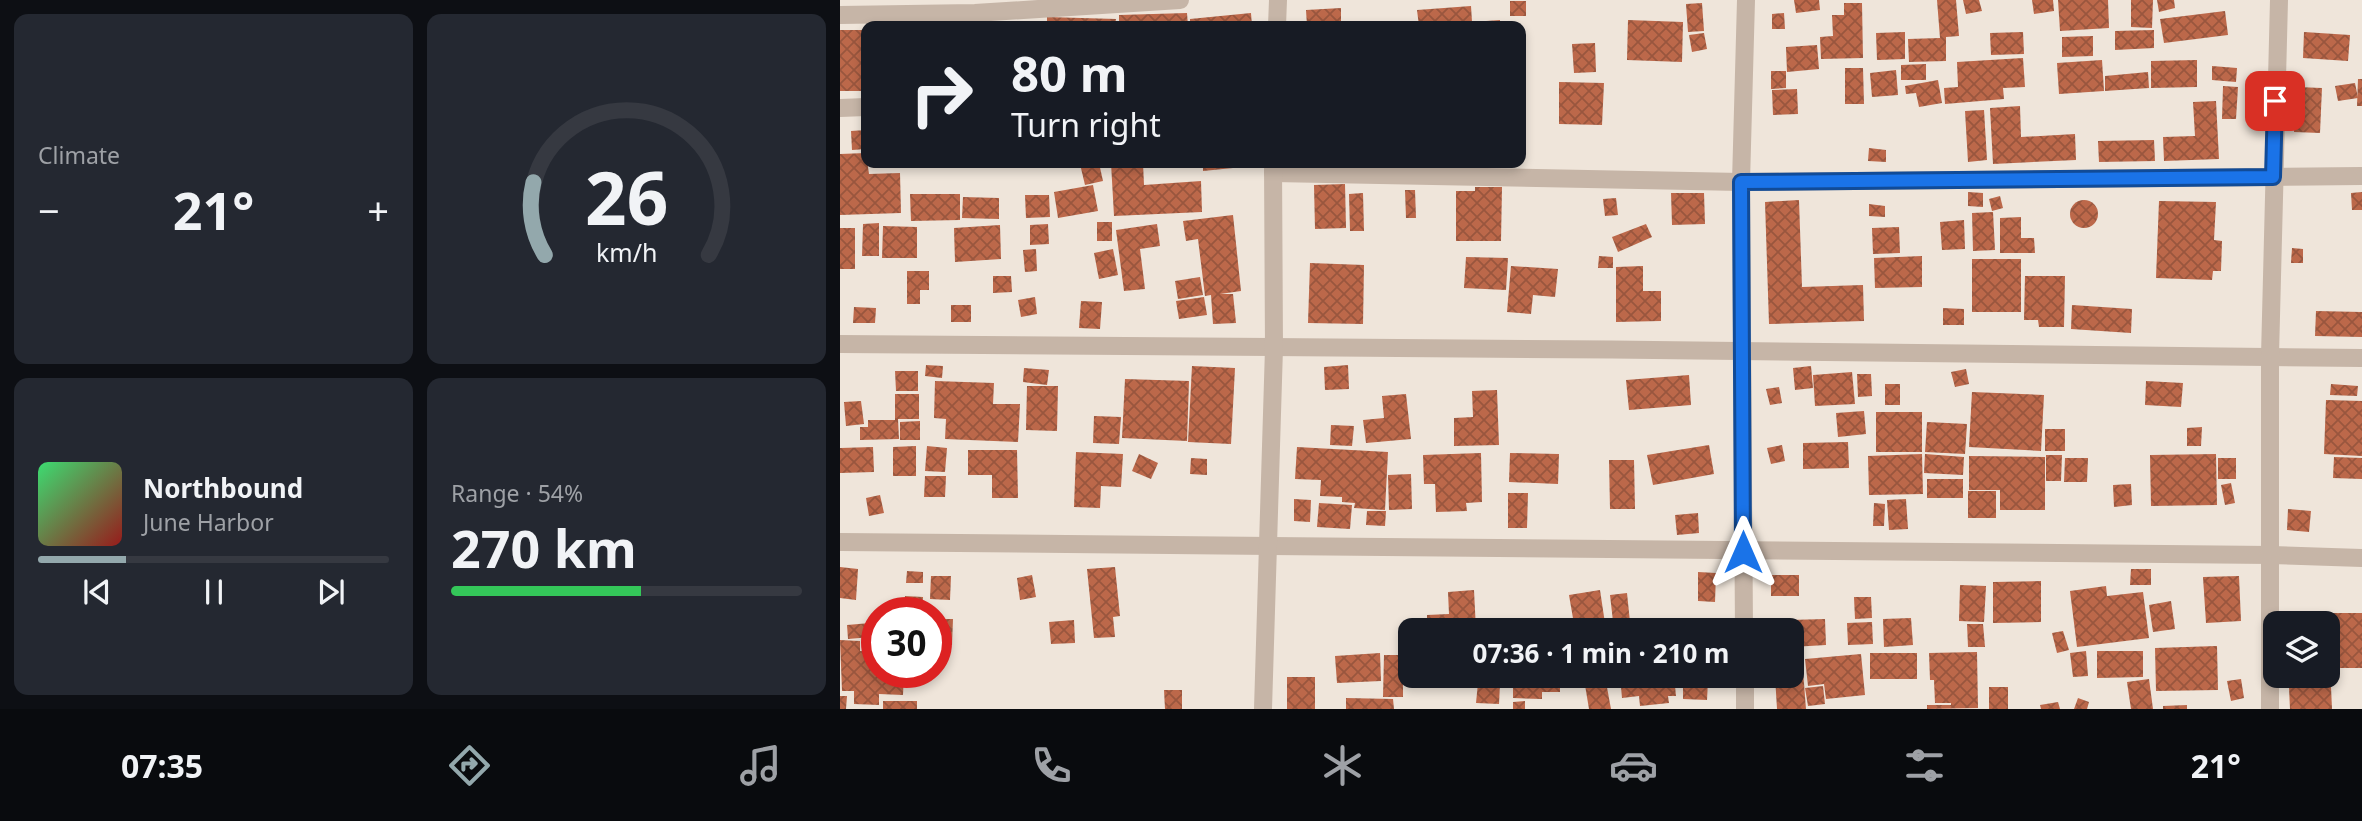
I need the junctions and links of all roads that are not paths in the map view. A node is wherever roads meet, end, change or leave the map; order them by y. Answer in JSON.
{"nodes":[{"id":1,"x":1180,"y":0,"type":"edge"},
{"id":2,"x":1278,"y":0,"type":"edge"},
{"id":3,"x":1746,"y":0,"type":"edge"},
{"id":4,"x":2279,"y":0,"type":"edge"},
{"id":5,"x":840,"y":15,"type":"edge"},
{"id":6,"x":1277,"y":21,"type":"edge"},
{"id":7,"x":861,"y":107,"type":"edge"},
{"id":8,"x":840,"y":108,"type":"edge"},
{"id":9,"x":1273,"y":168,"type":"edge"},
{"id":10,"x":2362,"y":176,"type":"edge"},
{"id":11,"x":2273,"y":177,"type":"junction"},
{"id":12,"x":1741,"y":182,"type":"junction"},
{"id":13,"x":840,"y":344,"type":"edge"},
{"id":14,"x":1274,"y":348,"type":"junction"},
{"id":15,"x":1742,"y":349,"type":"junction"},
{"id":16,"x":2270,"y":356,"type":"junction"},
{"id":17,"x":2362,"y":358,"type":"edge"},
{"id":18,"x":840,"y":542,"type":"edge"},
{"id":19,"x":1268,"y":545,"type":"junction"},
{"id":20,"x":1743,"y":552,"type":"junction"},
{"id":21,"x":2271,"y":555,"type":"junction"},
{"id":22,"x":2362,"y":558,"type":"edge"},
{"id":23,"x":1744,"y":618,"type":"edge"},
{"id":24,"x":1745,"y":688,"type":"edge"},
{"id":25,"x":1263,"y":709,"type":"edge"},
{"id":26,"x":1745,"y":709,"type":"edge"},
{"id":27,"x":2270,"y":709,"type":"edge"}],
"edges":[{"from":1,"to":5,"type":"street"},
{"from":2,"to":6,"type":"street"},
{"from":3,"to":12,"type":"street"},
{"from":4,"to":11,"type":"street"},
{"from":7,"to":8,"type":"street"},
{"from":9,"to":12,"type":"street"},
{"from":9,"to":14,"type":"street"},
{"from":10,"to":11,"type":"street"},
{"from":11,"to":12,"type":"street"},
{"from":11,"to":16,"type":"street"},
{"from":12,"to":15,"type":"street"},
{"from":13,"to":14,"type":"street"},
{"from":14,"to":15,"type":"street"},
{"from":14,"to":19,"type":"street"},
{"from":15,"to":16,"type":"street"},
{"from":15,"to":20,"type":"street"},
{"from":16,"to":17,"type":"street"},
{"from":16,"to":21,"type":"street"},
{"from":18,"to":19,"type":"street"},
{"from":19,"to":20,"type":"street"},
{"from":19,"to":25,"type":"street"},
{"from":20,"to":21,"type":"street"},
{"from":20,"to":23,"type":"street"},
{"from":21,"to":22,"type":"street"},
{"from":21,"to":27,"type":"street"},
{"from":24,"to":26,"type":"street"}]}
